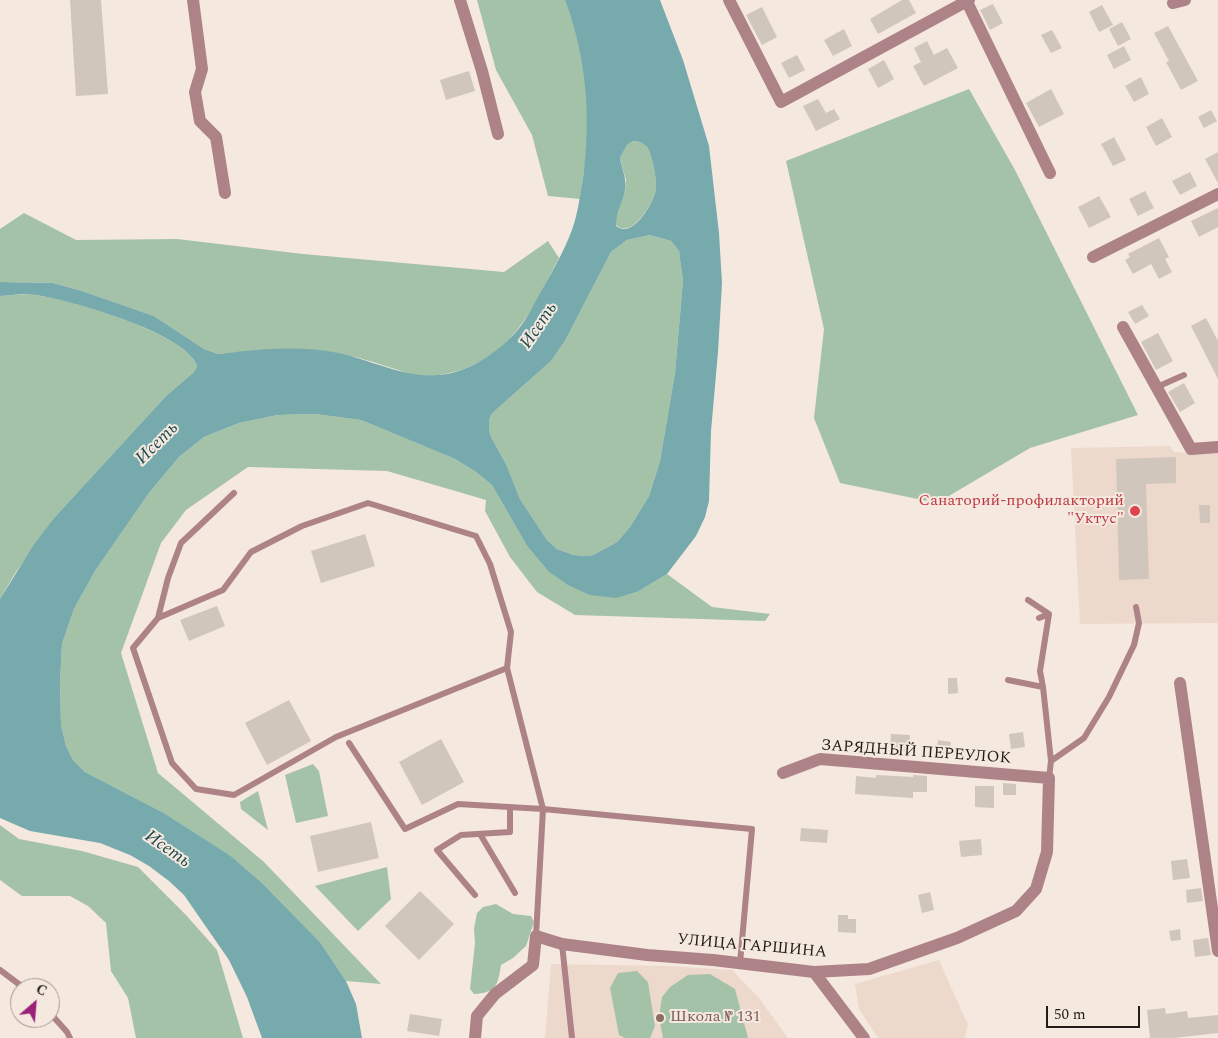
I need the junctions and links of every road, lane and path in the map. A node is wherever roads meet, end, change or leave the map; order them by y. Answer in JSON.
{"nodes":[{"id":1,"x":193,"y":0,"type":"edge"},
{"id":2,"x":460,"y":0,"type":"edge"},
{"id":3,"x":729,"y":0,"type":"edge"},
{"id":4,"x":967,"y":0,"type":"edge"},
{"id":5,"x":498,"y":134,"type":"dead end"},
{"id":6,"x":1050,"y":173,"type":"dead end"},
{"id":7,"x":225,"y":194,"type":"dead end"},
{"id":8,"x":1218,"y":194,"type":"edge"},
{"id":9,"x":1092,"y":257,"type":"dead end"},
{"id":10,"x":1123,"y":327,"type":"dead end"},
{"id":11,"x":1184,"y":375,"type":"dead end"},
{"id":12,"x":1157,"y":387,"type":"junction"},
{"id":13,"x":1218,"y":447,"type":"edge"},
{"id":14,"x":234,"y":493,"type":"dead end"},
{"id":15,"x":1028,"y":600,"type":"dead end"},
{"id":16,"x":1136,"y":607,"type":"dead end"},
{"id":17,"x":1049,"y":614,"type":"junction"},
{"id":18,"x":158,"y":618,"type":"junction"},
{"id":19,"x":1038,"y":618,"type":"dead end"},
{"id":20,"x":507,"y":668,"type":"junction"},
{"id":21,"x":1008,"y":680,"type":"dead end"},
{"id":22,"x":1180,"y":683,"type":"dead end"},
{"id":23,"x":1043,"y":687,"type":"junction"},
{"id":24,"x":349,"y":743,"type":"dead end"},
{"id":25,"x":1052,"y":761,"type":"junction"},
{"id":26,"x":782,"y":773,"type":"dead end"},
{"id":27,"x":1049,"y":778,"type":"junction"},
{"id":28,"x":510,"y":807,"type":"junction"},
{"id":29,"x":542,"y":809,"type":"junction"},
{"id":30,"x":480,"y":834,"type":"junction"},
{"id":31,"x":515,"y":893,"type":"dead end"},
{"id":32,"x":475,"y":895,"type":"dead end"},
{"id":33,"x":536,"y":936,"type":"junction"},
{"id":34,"x":562,"y":944,"type":"junction"},
{"id":35,"x":1218,"y":951,"type":"edge"},
{"id":36,"x":740,"y":963,"type":"junction"},
{"id":37,"x":0,"y":970,"type":"edge"},
{"id":38,"x":814,"y":972,"type":"junction"},
{"id":39,"x":11,"y":978,"type":"edge"},
{"id":40,"x":60,"y":1024,"type":"edge"},
{"id":41,"x":70,"y":1038,"type":"edge"},
{"id":42,"x":475,"y":1038,"type":"edge"},
{"id":43,"x":572,"y":1038,"type":"edge"},
{"id":44,"x":864,"y":1038,"type":"edge"}],
"edges":[{"from":1,"to":7,"type":"street"},
{"from":2,"to":5,"type":"street"},
{"from":3,"to":4,"type":"street"},
{"from":4,"to":6,"type":"street"},
{"from":8,"to":9,"type":"street"},
{"from":10,"to":12,"type":"street"},
{"from":11,"to":12,"type":"lane"},
{"from":12,"to":13,"type":"street"},
{"from":14,"to":18,"type":"lane"},
{"from":15,"to":17,"type":"lane"},
{"from":16,"to":25,"type":"lane"},
{"from":17,"to":19,"type":"lane"},
{"from":17,"to":23,"type":"lane"},
{"from":18,"to":20,"type":"lane"},
{"from":18,"to":20,"type":"lane"},
{"from":20,"to":29,"type":"lane"},
{"from":21,"to":23,"type":"lane"},
{"from":22,"to":35,"type":"street"},
{"from":23,"to":25,"type":"lane"},
{"from":24,"to":28,"type":"lane"},
{"from":25,"to":27,"type":"lane"},
{"from":26,"to":27,"type":"street","name":"ЗАРЯДНЫЙ ПЕРЕУЛОК"},
{"from":27,"to":38,"type":"street","name":"УЛИЦА ГАРШИНА"},
{"from":28,"to":29,"type":"lane"},
{"from":28,"to":30,"type":"lane"},
{"from":29,"to":33,"type":"lane"},
{"from":29,"to":36,"type":"lane"},
{"from":30,"to":31,"type":"lane"},
{"from":30,"to":32,"type":"lane"},
{"from":33,"to":34,"type":"street","name":"УЛИЦА ГАРШИНА"},
{"from":33,"to":42,"type":"street"},
{"from":34,"to":36,"type":"street","name":"УЛИЦА ГАРШИНА"},
{"from":34,"to":43,"type":"lane"},
{"from":36,"to":38,"type":"street","name":"УЛИЦА ГАРШИНА"},
{"from":37,"to":39,"type":"lane"},
{"from":38,"to":44,"type":"street"},
{"from":40,"to":41,"type":"lane"}]}
